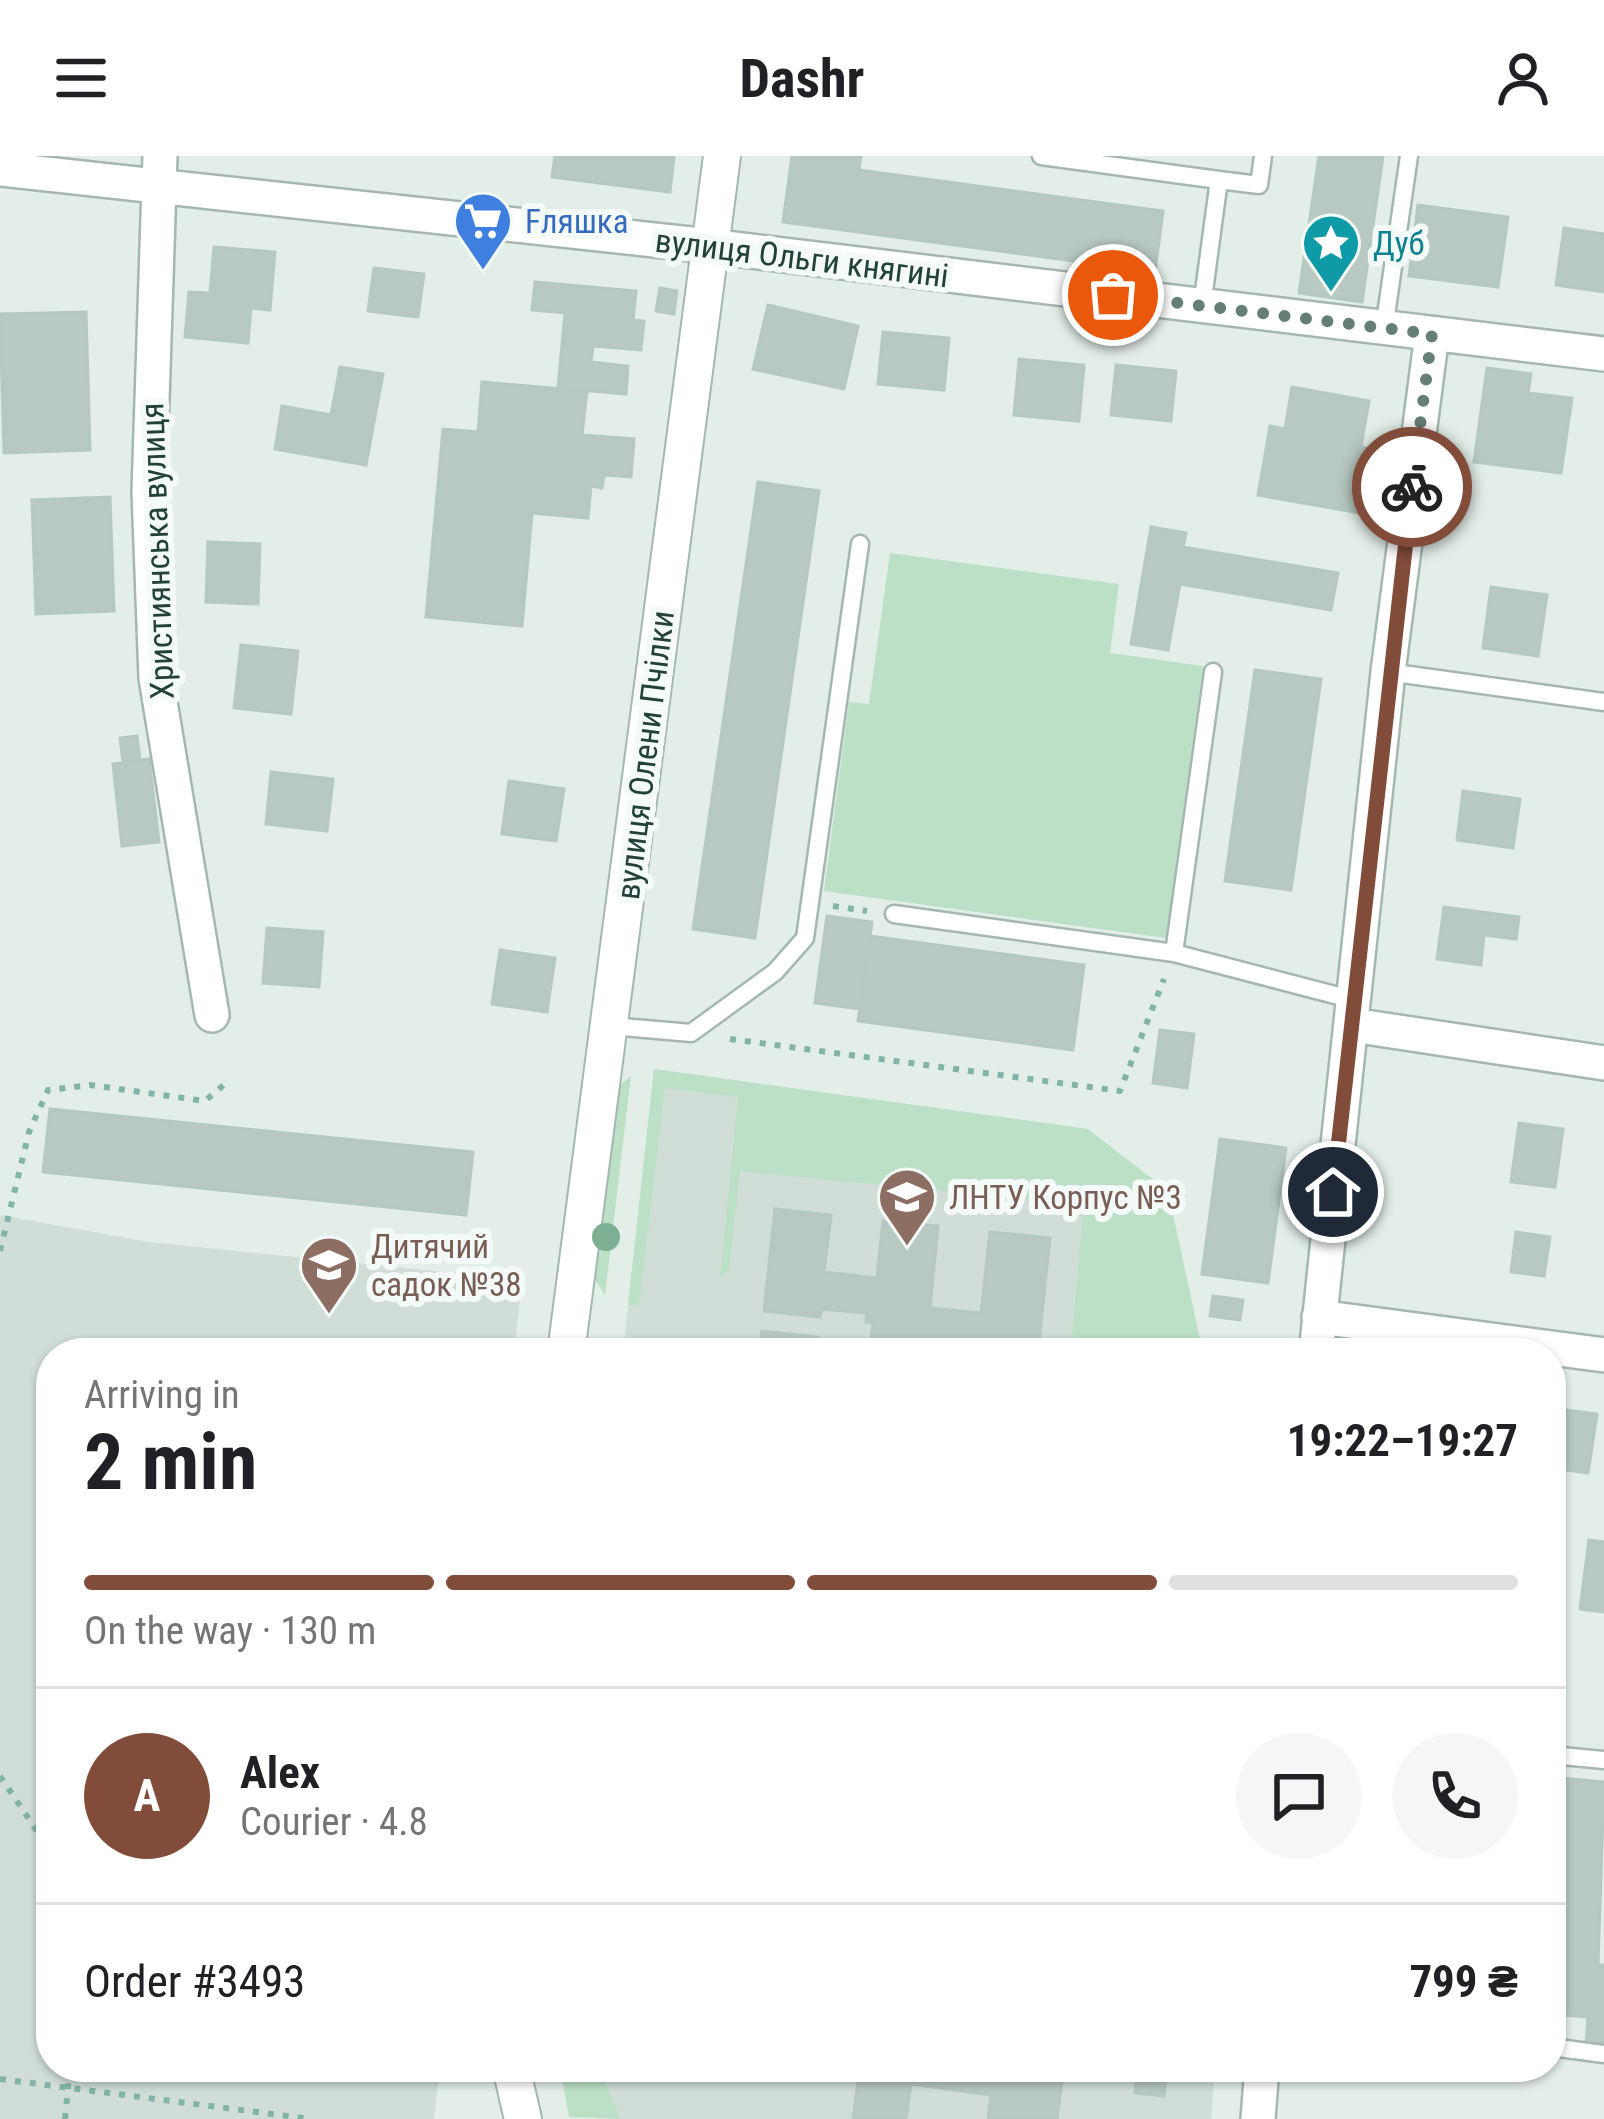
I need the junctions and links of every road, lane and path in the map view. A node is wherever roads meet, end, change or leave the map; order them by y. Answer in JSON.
{"nodes":[{"id":1,"x":722,"y":156,"type":"edge"},
{"id":2,"x":1041,"y":156,"type":"edge"},
{"id":3,"x":1263,"y":156,"type":"edge"},
{"id":4,"x":1409,"y":156,"type":"edge"},
{"id":5,"x":1092,"y":159,"type":"edge"},
{"id":6,"x":0,"y":170,"type":"edge"},
{"id":7,"x":158,"y":170,"type":"edge"},
{"id":8,"x":1219,"y":180,"type":"junction"},
{"id":9,"x":709,"y":245,"type":"junction"},
{"id":10,"x":1202,"y":306,"type":"junction"},
{"id":11,"x":1384,"y":329,"type":"junction"},
{"id":12,"x":1432,"y":334,"type":"junction"},
{"id":13,"x":1604,"y":354,"type":"edge"},
{"id":14,"x":860,"y":544,"type":"dead end"},
{"id":15,"x":1213,"y":672,"type":"dead end"},
{"id":16,"x":1388,"y":672,"type":"junction"},
{"id":17,"x":1604,"y":702,"type":"edge"},
{"id":18,"x":810,"y":903,"type":"junction"},
{"id":19,"x":894,"y":914,"type":"joint"},
{"id":20,"x":1174,"y":953,"type":"junction"},
{"id":21,"x":1353,"y":1012,"type":"junction"},
{"id":22,"x":212,"y":1015,"type":"dead end"},
{"id":23,"x":611,"y":1026,"type":"junction"},
{"id":24,"x":691,"y":1033,"type":"junction"},
{"id":25,"x":1604,"y":1063,"type":"edge"},
{"id":26,"x":226,"y":1083,"type":"dead end"},
{"id":27,"x":0,"y":1251,"type":"edge"},
{"id":28,"x":1319,"y":1316,"type":"junction"},
{"id":29,"x":568,"y":1338,"type":"edge"},
{"id":30,"x":1317,"y":1338,"type":"edge"},
{"id":31,"x":1480,"y":1338,"type":"edge"},
{"id":32,"x":1566,"y":1350,"type":"edge"},
{"id":33,"x":1604,"y":1355,"type":"edge"},
{"id":34,"x":1566,"y":1756,"type":"edge"},
{"id":35,"x":1604,"y":1760,"type":"edge"},
{"id":36,"x":0,"y":1776,"type":"edge"},
{"id":37,"x":36,"y":1830,"type":"edge"},
{"id":38,"x":1566,"y":2049,"type":"edge"},
{"id":39,"x":1604,"y":2054,"type":"edge"},
{"id":40,"x":0,"y":2079,"type":"edge"},
{"id":41,"x":69,"y":2082,"type":"edge"},
{"id":42,"x":514,"y":2082,"type":"edge"},
{"id":43,"x":1261,"y":2082,"type":"edge"},
{"id":44,"x":69,"y":2088,"type":"junction"},
{"id":45,"x":65,"y":2119,"type":"edge"},
{"id":46,"x":311,"y":2119,"type":"edge"},
{"id":47,"x":523,"y":2119,"type":"edge"},
{"id":48,"x":1258,"y":2119,"type":"edge"}],
"edges":[{"from":1,"to":9,"type":"street","name":"вулиця Олени Пчілки"},
{"from":2,"to":5,"type":"lane"},
{"from":3,"to":8,"type":"lane"},
{"from":4,"to":11,"type":"lane"},
{"from":5,"to":8,"type":"lane"},
{"from":6,"to":7,"type":"street","name":"вулиця Ольги княгині"},
{"from":7,"to":9,"type":"street","name":"вулиця Ольги княгині"},
{"from":7,"to":22,"type":"street","name":"Християнська вулиця"},
{"from":8,"to":10,"type":"lane"},
{"from":9,"to":10,"type":"street","name":"вулиця Ольги княгині"},
{"from":9,"to":23,"type":"street","name":"вулиця Олени Пчілки"},
{"from":10,"to":11,"type":"street","name":"вулиця Ольги княгині"},
{"from":11,"to":12,"type":"street","name":"вулиця Ольги княгині"},
{"from":12,"to":13,"type":"street","name":"вулиця Ольги княгині"},
{"from":12,"to":16,"type":"street"},
{"from":14,"to":18,"type":"lane"},
{"from":15,"to":20,"type":"lane"},
{"from":16,"to":17,"type":"lane"},
{"from":16,"to":21,"type":"street"},
{"from":18,"to":19,"type":"path"},
{"from":18,"to":24,"type":"lane"},
{"from":19,"to":20,"type":"lane"},
{"from":20,"to":21,"type":"lane"},
{"from":20,"to":24,"type":"path"},
{"from":21,"to":25,"type":"street"},
{"from":21,"to":28,"type":"street"},
{"from":23,"to":24,"type":"lane"},
{"from":23,"to":29,"type":"street","name":"вулиця Олени Пчілки"},
{"from":26,"to":27,"type":"path"},
{"from":28,"to":30,"type":"street"},
{"from":28,"to":31,"type":"street"},
{"from":32,"to":33,"type":"street"},
{"from":34,"to":35,"type":"lane"},
{"from":36,"to":37,"type":"path"},
{"from":38,"to":39,"type":"lane"},
{"from":40,"to":44,"type":"path"},
{"from":41,"to":44,"type":"path"},
{"from":42,"to":47,"type":"street"},
{"from":43,"to":48,"type":"street"},
{"from":44,"to":45,"type":"path"},
{"from":44,"to":46,"type":"path"}]}
